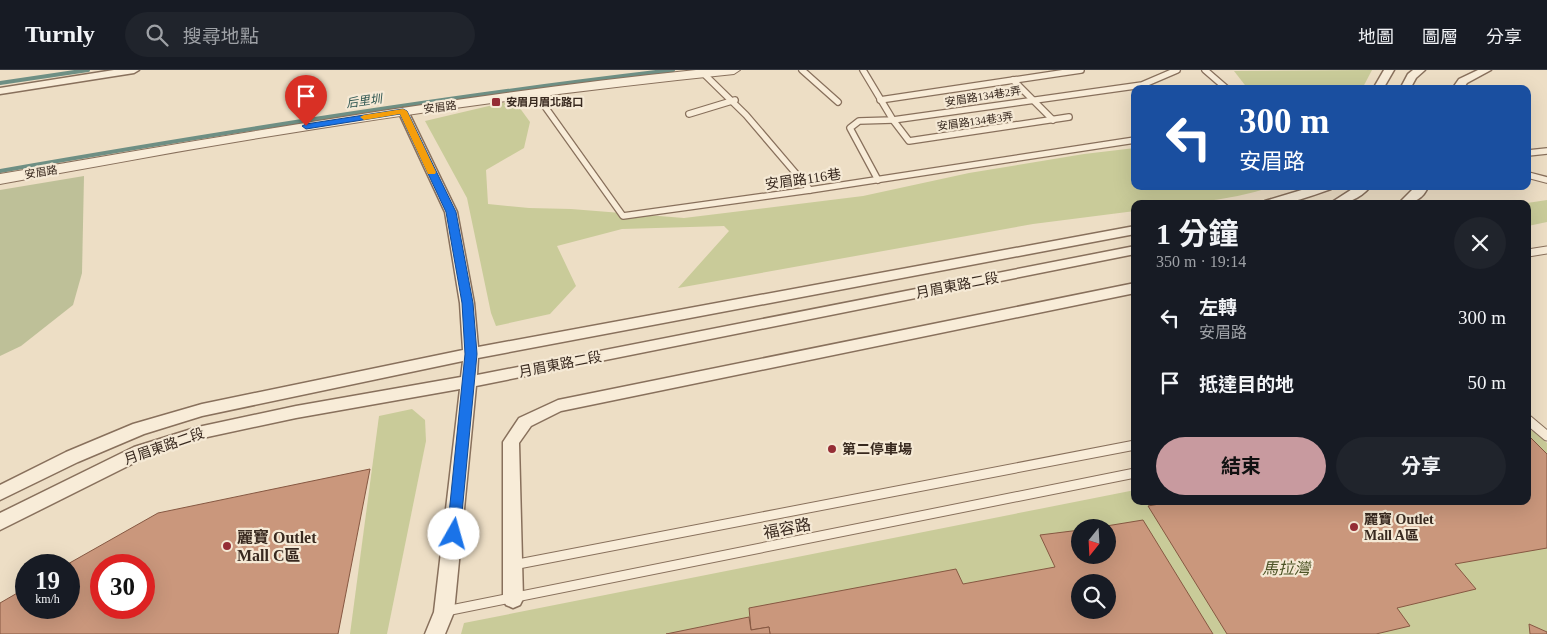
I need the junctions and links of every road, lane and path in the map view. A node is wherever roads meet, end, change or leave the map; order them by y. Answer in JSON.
{"nodes":[{"id":1,"x":134,"y":70,"type":"edge"},
{"id":2,"x":734,"y":70,"type":"edge"},
{"id":3,"x":802,"y":70,"type":"edge"},
{"id":4,"x":863,"y":70,"type":"edge"},
{"id":5,"x":1038,"y":70,"type":"edge"},
{"id":6,"x":1081,"y":70,"type":"edge"},
{"id":7,"x":1177,"y":70,"type":"edge"},
{"id":8,"x":1205,"y":70,"type":"edge"},
{"id":9,"x":1389,"y":70,"type":"edge"},
{"id":10,"x":1420,"y":70,"type":"edge"},
{"id":11,"x":1486,"y":70,"type":"edge"},
{"id":12,"x":703,"y":73,"type":"junction"},
{"id":13,"x":1044,"y":76,"type":"junction"},
{"id":14,"x":1012,"y":80,"type":"junction"},
{"id":15,"x":1136,"y":85,"type":"edge"},
{"id":16,"x":1222,"y":85,"type":"edge"},
{"id":17,"x":1380,"y":85,"type":"edge"},
{"id":18,"x":1407,"y":85,"type":"edge"},
{"id":19,"x":1460,"y":85,"type":"edge"},
{"id":20,"x":1131,"y":86,"type":"edge"},
{"id":21,"x":0,"y":91,"type":"edge"},
{"id":22,"x":536,"y":94,"type":"junction"},
{"id":23,"x":1031,"y":99,"type":"junction"},
{"id":24,"x":735,"y":100,"type":"junction"},
{"id":25,"x":880,"y":100,"type":"junction"},
{"id":26,"x":838,"y":102,"type":"dead end"},
{"id":27,"x":403,"y":111,"type":"junction"},
{"id":28,"x":689,"y":114,"type":"dead end"},
{"id":29,"x":1069,"y":117,"type":"dead end"},
{"id":30,"x":893,"y":120,"type":"junction"},
{"id":31,"x":1053,"y":120,"type":"junction"},
{"id":32,"x":1131,"y":141,"type":"edge"},
{"id":33,"x":1547,"y":151,"type":"edge"},
{"id":34,"x":1531,"y":153,"type":"edge"},
{"id":35,"x":1531,"y":176,"type":"edge"},
{"id":36,"x":0,"y":179,"type":"edge"},
{"id":37,"x":878,"y":180,"type":"junction"},
{"id":38,"x":1547,"y":180,"type":"edge"},
{"id":39,"x":810,"y":190,"type":"junction"},
{"id":40,"x":1316,"y":190,"type":"edge"},
{"id":41,"x":1360,"y":190,"type":"edge"},
{"id":42,"x":1421,"y":190,"type":"edge"},
{"id":43,"x":1286,"y":200,"type":"edge"},
{"id":44,"x":1344,"y":200,"type":"edge"},
{"id":45,"x":1409,"y":200,"type":"edge"},
{"id":46,"x":1131,"y":231,"type":"edge"},
{"id":47,"x":1547,"y":250,"type":"edge"},
{"id":48,"x":1131,"y":251,"type":"edge"},
{"id":49,"x":1531,"y":253,"type":"edge"},
{"id":50,"x":1131,"y":289,"type":"edge"},
{"id":51,"x":471,"y":354,"type":"junction"},
{"id":52,"x":468,"y":382,"type":"junction"},
{"id":53,"x":1531,"y":423,"type":"edge"},
{"id":54,"x":1547,"y":436,"type":"edge"},
{"id":55,"x":1131,"y":447,"type":"edge"},
{"id":56,"x":1131,"y":474,"type":"edge"},
{"id":57,"x":0,"y":493,"type":"edge"},
{"id":58,"x":0,"y":522,"type":"edge"},
{"id":59,"x":512,"y":566,"type":"junction"},
{"id":60,"x":512,"y":598,"type":"junction"},
{"id":61,"x":444,"y":612,"type":"junction"},
{"id":62,"x":436,"y":634,"type":"edge"}],
"edges":[{"from":1,"to":21,"type":"street"},
{"from":2,"to":12,"type":"street","name":"安眉路"},
{"from":3,"to":26,"type":"lane"},
{"from":4,"to":25,"type":"lane"},
{"from":5,"to":13,"type":"lane"},
{"from":6,"to":13,"type":"lane"},
{"from":7,"to":15,"type":"lane","name":"安眉路134巷2弄"},
{"from":8,"to":16,"type":"lane"},
{"from":9,"to":17,"type":"street"},
{"from":10,"to":18,"type":"street"},
{"from":11,"to":19,"type":"street"},
{"from":12,"to":22,"type":"street","name":"安眉路"},
{"from":12,"to":24,"type":"lane"},
{"from":13,"to":14,"type":"lane"},
{"from":14,"to":23,"type":"lane"},
{"from":14,"to":25,"type":"lane"},
{"from":20,"to":23,"type":"lane","name":"安眉路134巷2弄"},
{"from":22,"to":27,"type":"street","name":"安眉路"},
{"from":22,"to":39,"type":"lane","name":"安眉路116巷"},
{"from":23,"to":30,"type":"lane","name":"安眉路134巷2弄"},
{"from":23,"to":31,"type":"lane"},
{"from":24,"to":28,"type":"lane"},
{"from":24,"to":39,"type":"lane"},
{"from":25,"to":30,"type":"lane"},
{"from":27,"to":36,"type":"street","name":"安眉路"},
{"from":27,"to":51,"type":"street"},
{"from":29,"to":31,"type":"lane","name":"安眉路134巷3弄"},
{"from":30,"to":31,"type":"lane","name":"安眉路134巷3弄"},
{"from":30,"to":37,"type":"lane","name":"安眉路134巷2弄"},
{"from":32,"to":37,"type":"lane","name":"安眉路116巷"},
{"from":33,"to":34,"type":"lane"},
{"from":35,"to":38,"type":"lane"},
{"from":37,"to":39,"type":"lane","name":"安眉路116巷"},
{"from":40,"to":43,"type":"street"},
{"from":41,"to":44,"type":"street"},
{"from":42,"to":45,"type":"street"},
{"from":46,"to":51,"type":"street","name":"月眉東路二段"},
{"from":47,"to":49,"type":"lane"},
{"from":48,"to":52,"type":"street","name":"月眉東路二段"},
{"from":50,"to":59,"type":"street"},
{"from":51,"to":52,"type":"street"},
{"from":51,"to":57,"type":"street","name":"月眉東路二段"},
{"from":52,"to":58,"type":"street","name":"月眉東路二段"},
{"from":52,"to":61,"type":"street"},
{"from":53,"to":54,"type":"lane"},
{"from":55,"to":59,"type":"lane"},
{"from":56,"to":60,"type":"lane","name":"福容路"},
{"from":59,"to":60,"type":"street"},
{"from":60,"to":61,"type":"lane","name":"福容路"},
{"from":61,"to":62,"type":"street"}]}
